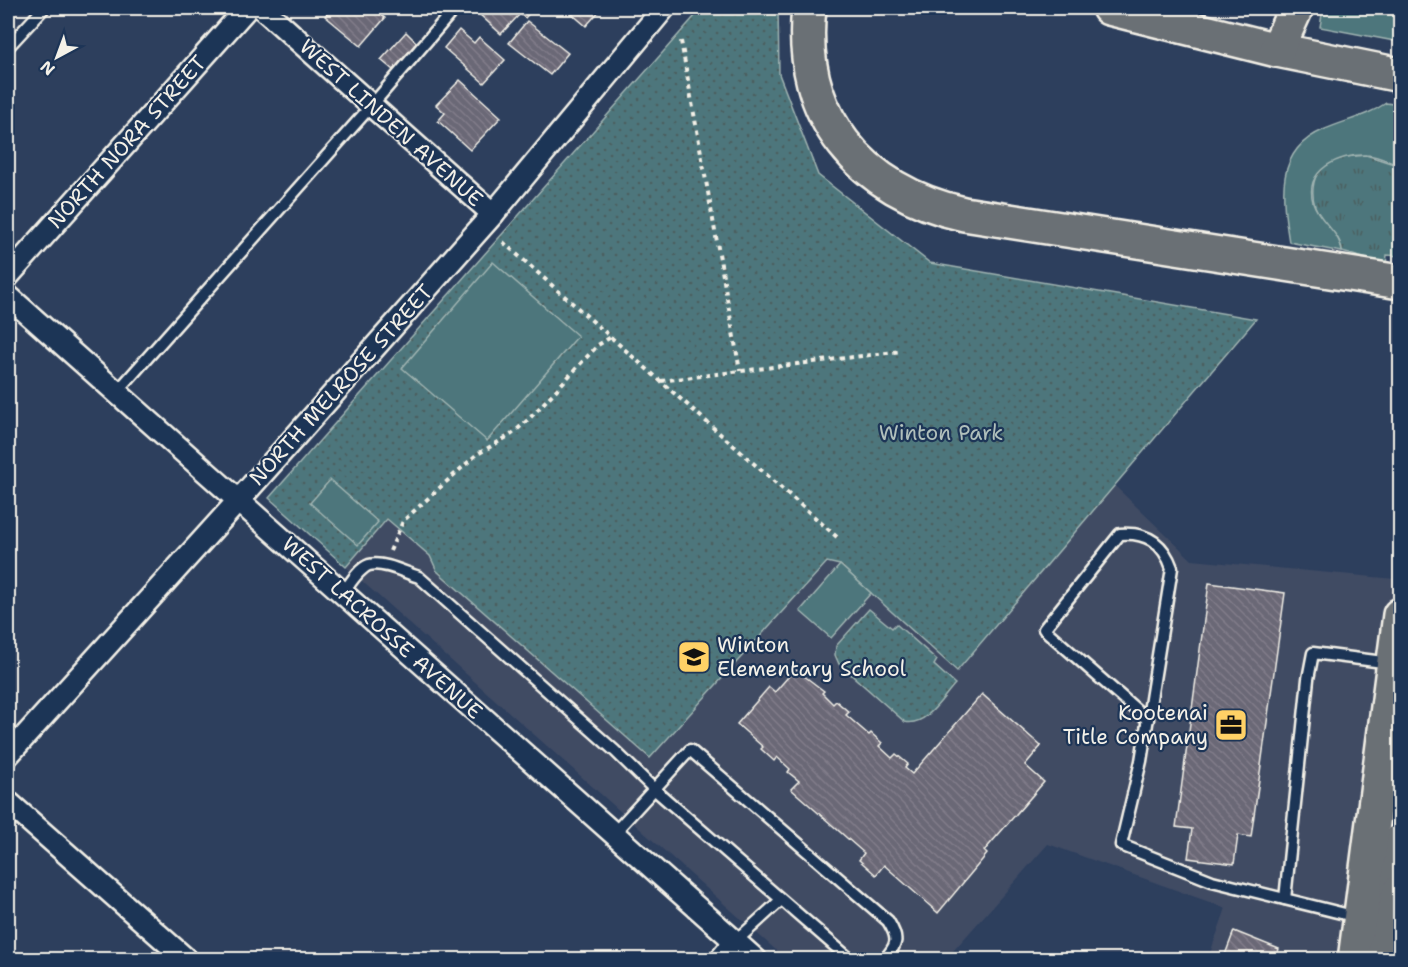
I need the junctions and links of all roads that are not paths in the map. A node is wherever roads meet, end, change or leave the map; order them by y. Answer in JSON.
{"nodes":[{"id":1,"x":44,"y":8,"type":"edge"},
{"id":2,"x":247,"y":8,"type":"edge"},
{"id":3,"x":262,"y":8,"type":"edge"},
{"id":4,"x":455,"y":8,"type":"edge"},
{"id":5,"x":664,"y":8,"type":"edge"},
{"id":6,"x":809,"y":8,"type":"edge"},
{"id":7,"x":1109,"y":8,"type":"edge"},
{"id":8,"x":1296,"y":8,"type":"edge"},
{"id":9,"x":8,"y":47,"type":"edge"},
{"id":10,"x":1277,"y":50,"type":"junction"},
{"id":11,"x":1401,"y":75,"type":"edge"},
{"id":12,"x":372,"y":105,"type":"junction"},
{"id":13,"x":494,"y":214,"type":"junction"},
{"id":14,"x":8,"y":276,"type":"edge"},
{"id":15,"x":1401,"y":282,"type":"edge"},
{"id":16,"x":8,"y":296,"type":"edge"},
{"id":17,"x":116,"y":393,"type":"junction"},
{"id":18,"x":239,"y":500,"type":"junction"},
{"id":19,"x":343,"y":593,"type":"junction"},
{"id":20,"x":1401,"y":615,"type":"edge"},
{"id":21,"x":1394,"y":664,"type":"junction"},
{"id":22,"x":1148,"y":720,"type":"junction"},
{"id":23,"x":8,"y":754,"type":"edge"},
{"id":24,"x":654,"y":789,"type":"junction"},
{"id":25,"x":8,"y":802,"type":"edge"},
{"id":26,"x":614,"y":833,"type":"junction"},
{"id":27,"x":1401,"y":841,"type":"edge"},
{"id":28,"x":1401,"y":891,"type":"edge"},
{"id":29,"x":1284,"y":899,"type":"junction"},
{"id":30,"x":781,"y":900,"type":"junction"},
{"id":31,"x":1360,"y":918,"type":"junction"},
{"id":32,"x":736,"y":941,"type":"junction"},
{"id":33,"x":1374,"y":959,"type":"edge"},
{"id":34,"x":187,"y":960,"type":"edge"},
{"id":35,"x":720,"y":960,"type":"edge"},
{"id":36,"x":756,"y":960,"type":"edge"},
{"id":37,"x":851,"y":960,"type":"edge"},
{"id":38,"x":884,"y":960,"type":"edge"}],
"edges":[{"from":1,"to":9,"type":"lane"},
{"from":2,"to":14,"type":"street","name":"NORTH NORA STREET"},
{"from":3,"to":12,"type":"street","name":"WEST LINDEN AVENUE"},
{"from":4,"to":12,"type":"lane"},
{"from":5,"to":13,"type":"street","name":"NORTH MELROSE STREET"},
{"from":6,"to":15,"type":"main road"},
{"from":7,"to":10,"type":"main road"},
{"from":8,"to":10,"type":"main road"},
{"from":10,"to":11,"type":"main road"},
{"from":12,"to":13,"type":"street","name":"WEST LINDEN AVENUE"},
{"from":12,"to":17,"type":"lane"},
{"from":13,"to":18,"type":"street","name":"NORTH MELROSE STREET"},
{"from":16,"to":17,"type":"street","name":"WEST LACROSSE AVENUE"},
{"from":17,"to":18,"type":"street","name":"WEST LACROSSE AVENUE"},
{"from":18,"to":19,"type":"street","name":"WEST LACROSSE AVENUE"},
{"from":18,"to":23,"type":"street","name":"NORTH MELROSE STREET"},
{"from":19,"to":24,"type":"lane"},
{"from":19,"to":26,"type":"street","name":"WEST LACROSSE AVENUE"},
{"from":20,"to":21,"type":"main road"},
{"from":21,"to":29,"type":"lane"},
{"from":21,"to":31,"type":"main road"},
{"from":22,"to":22,"type":"lane"},
{"from":22,"to":29,"type":"lane"},
{"from":24,"to":26,"type":"lane"},
{"from":24,"to":30,"type":"lane"},
{"from":24,"to":38,"type":"lane"},
{"from":25,"to":34,"type":"street"},
{"from":26,"to":32,"type":"street","name":"WEST LACROSSE AVENUE"},
{"from":27,"to":33,"type":"main road"},
{"from":28,"to":33,"type":"main road"},
{"from":29,"to":31,"type":"lane"},
{"from":30,"to":32,"type":"lane"},
{"from":30,"to":37,"type":"lane"},
{"from":31,"to":33,"type":"main road"},
{"from":32,"to":35,"type":"street"},
{"from":32,"to":36,"type":"street","name":"WEST LACROSSE AVENUE"}]}
